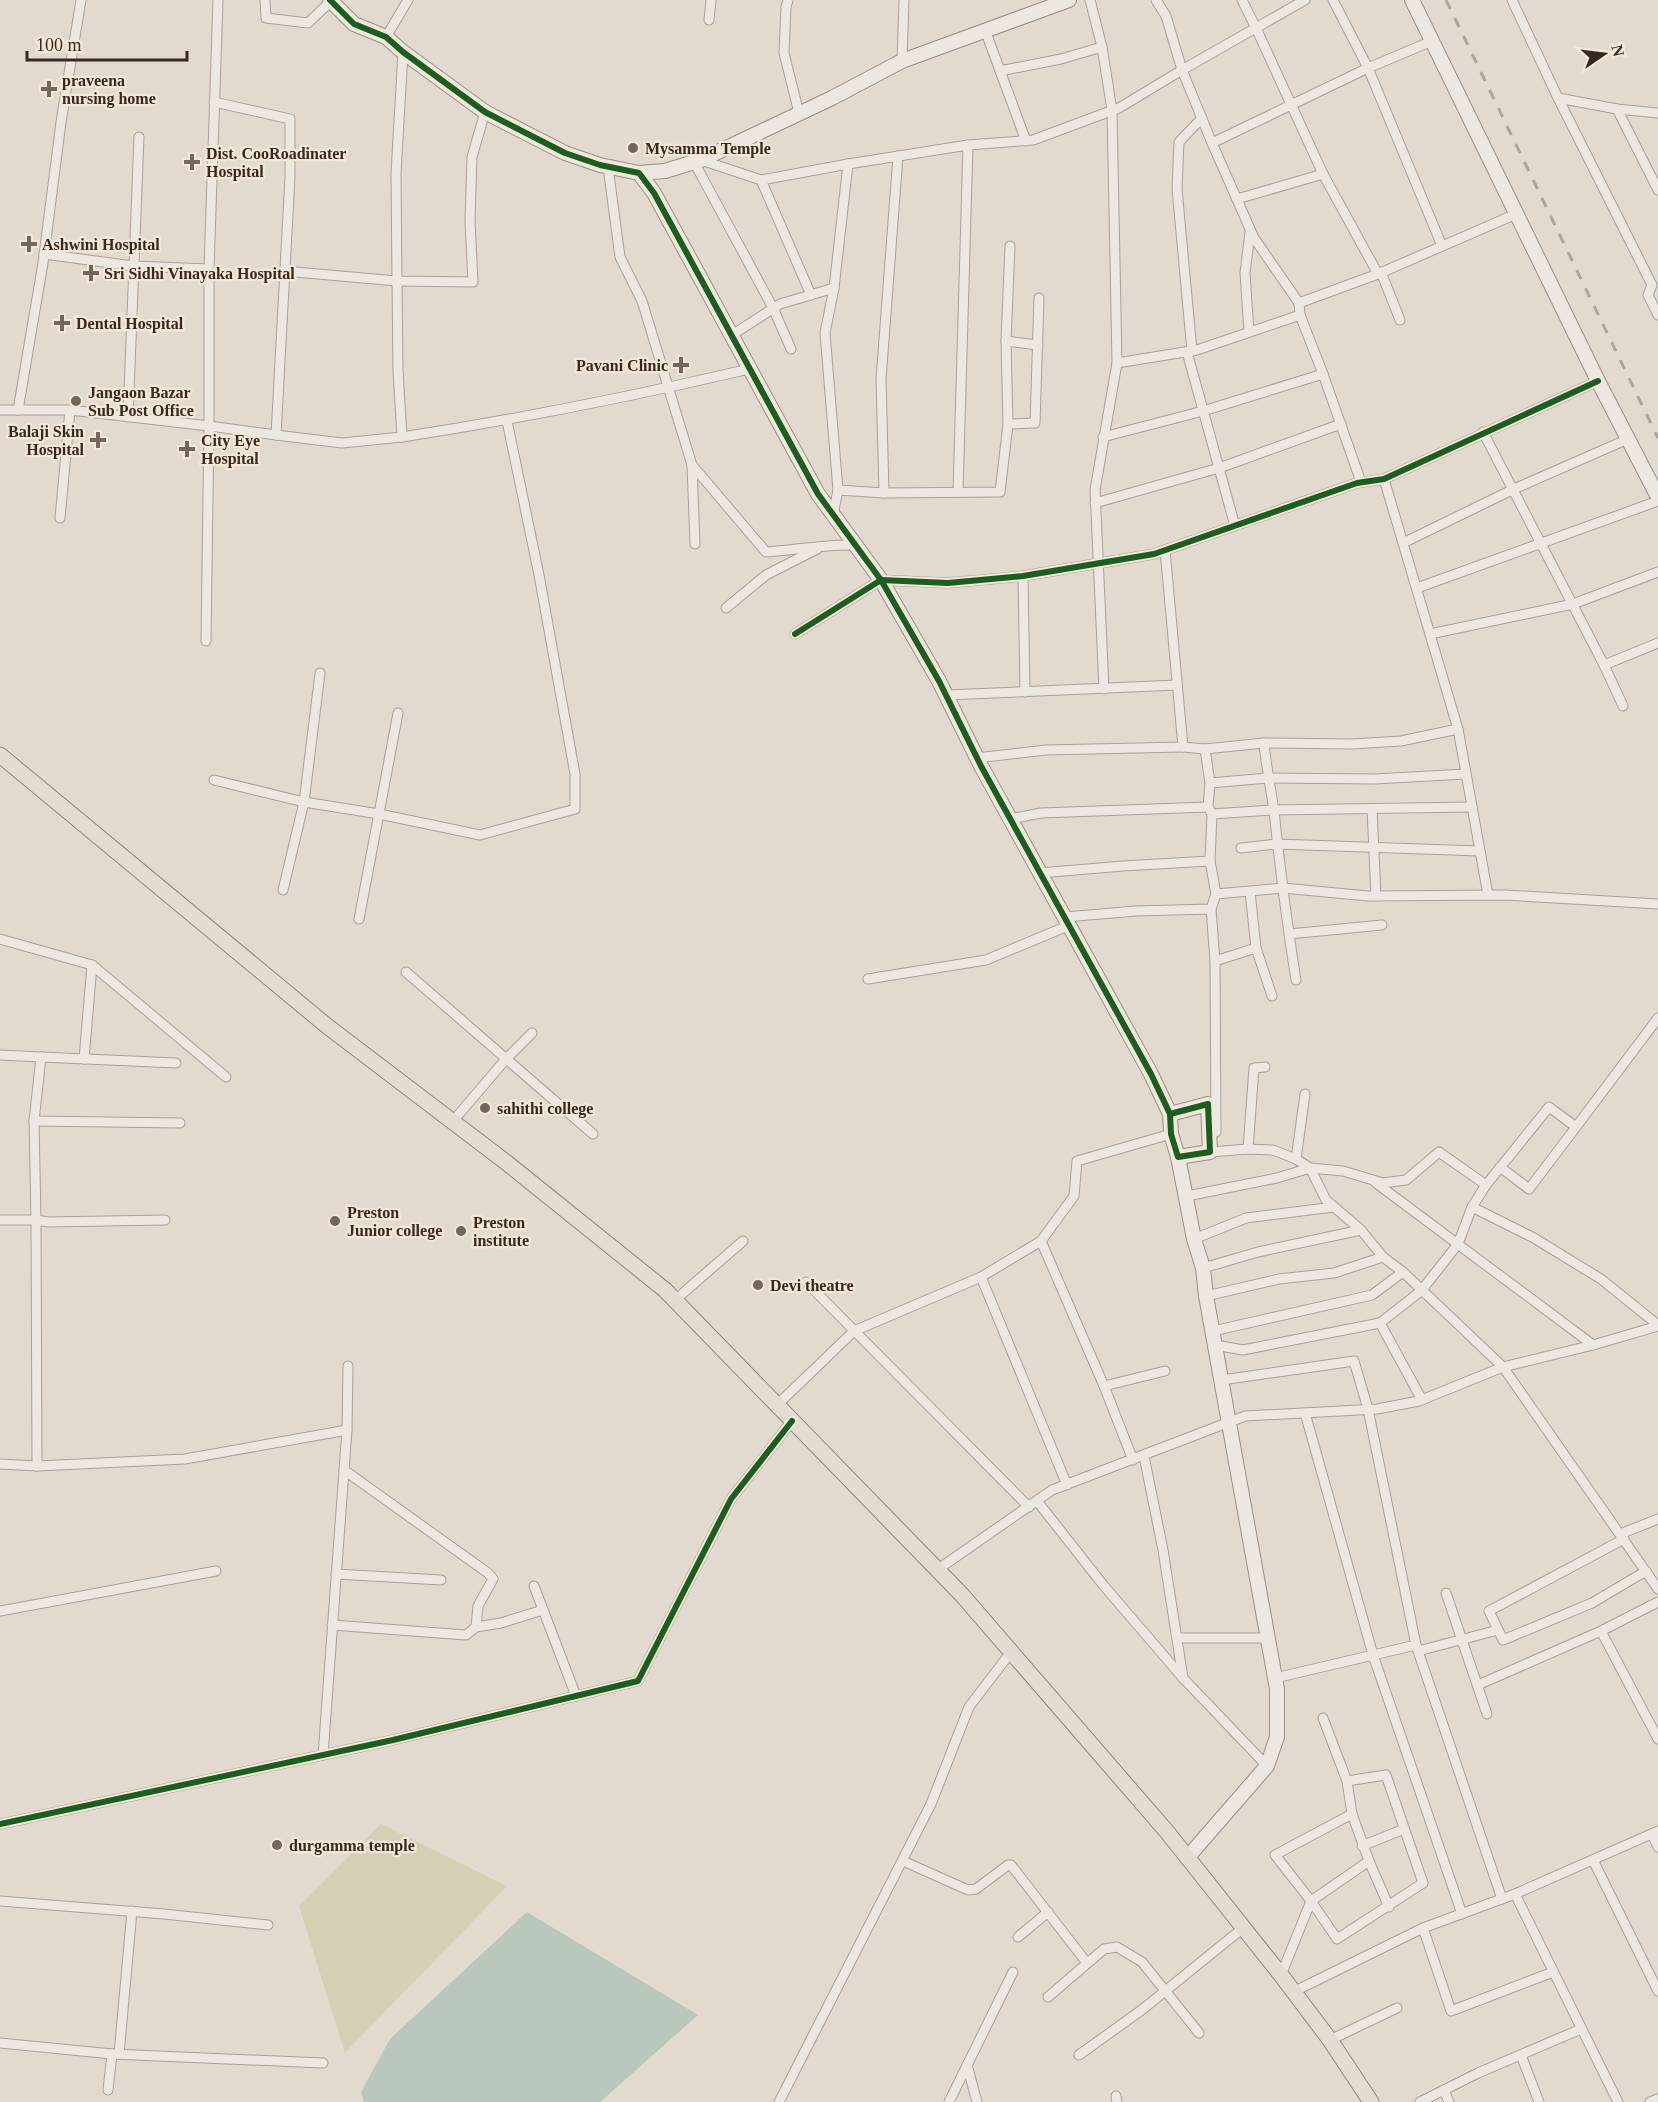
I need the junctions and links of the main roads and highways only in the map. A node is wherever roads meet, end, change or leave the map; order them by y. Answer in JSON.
{"nodes":[{"id":1,"x":0,"y":754,"type":"edge"},
{"id":2,"x":1371,"y":2102,"type":"edge"}],
"edges":[{"from":1,"to":2,"type":"main road"}]}
